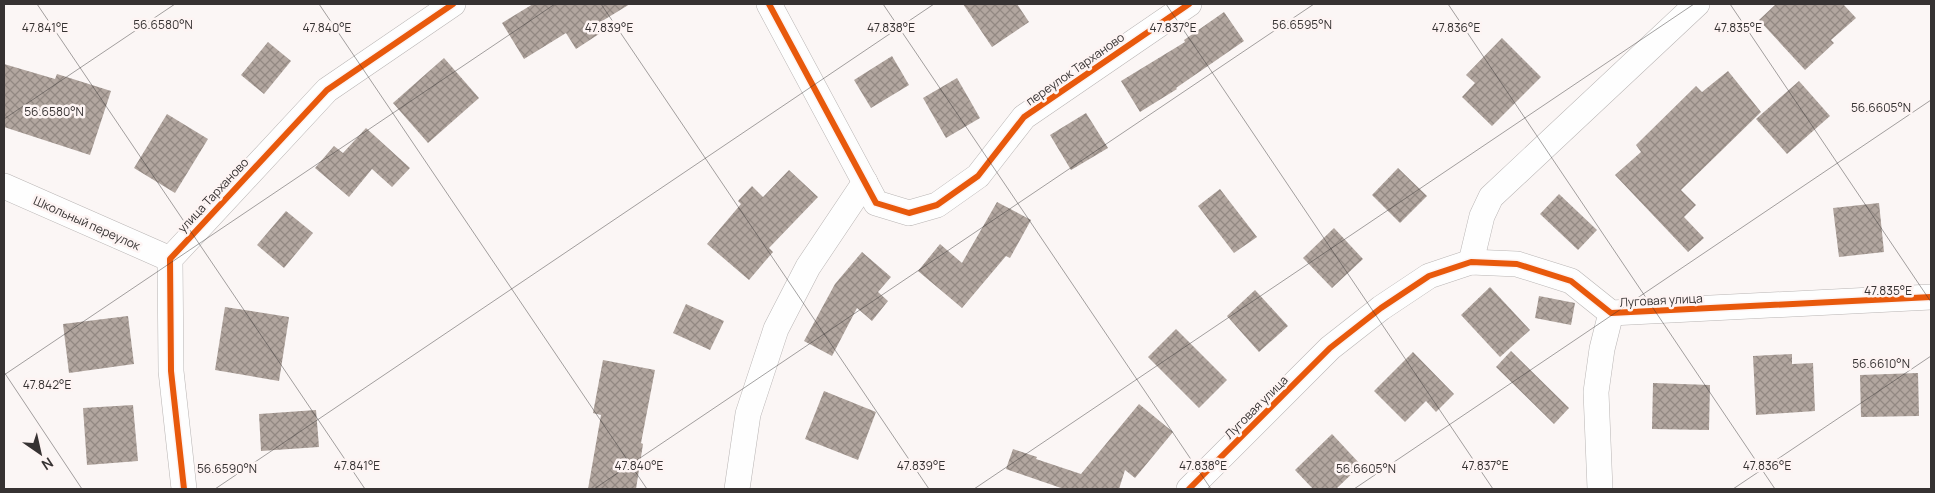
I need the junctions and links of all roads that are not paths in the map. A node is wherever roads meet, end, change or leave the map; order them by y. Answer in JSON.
{"nodes":[{"id":1,"x":453,"y":4,"type":"edge"},
{"id":2,"x":768,"y":4,"type":"edge"},
{"id":3,"x":1189,"y":4,"type":"edge"},
{"id":4,"x":1697,"y":4,"type":"edge"},
{"id":5,"x":865,"y":182,"type":"junction"},
{"id":6,"x":4,"y":186,"type":"edge"},
{"id":7,"x":170,"y":259,"type":"junction"},
{"id":8,"x":1471,"y":262,"type":"junction"},
{"id":9,"x":1931,"y":296,"type":"edge"},
{"id":10,"x":1611,"y":313,"type":"junction"},
{"id":11,"x":184,"y":489,"type":"edge"},
{"id":12,"x":737,"y":489,"type":"edge"},
{"id":13,"x":1189,"y":489,"type":"edge"},
{"id":14,"x":1600,"y":489,"type":"edge"}],
"edges":[{"from":1,"to":7,"type":"street","name":"улица Тарханово"},
{"from":2,"to":5,"type":"street","name":"переулок Тарханово"},
{"from":3,"to":5,"type":"street","name":"переулок Тарханово"},
{"from":4,"to":8,"type":"street"},
{"from":5,"to":12,"type":"street"},
{"from":6,"to":7,"type":"street","name":"Школьный переулок"},
{"from":7,"to":11,"type":"street"},
{"from":8,"to":10,"type":"street","name":"Луговая улица"},
{"from":8,"to":13,"type":"street","name":"Луговая улица"},
{"from":9,"to":10,"type":"street","name":"Луговая улица"},
{"from":10,"to":14,"type":"street"}]}
